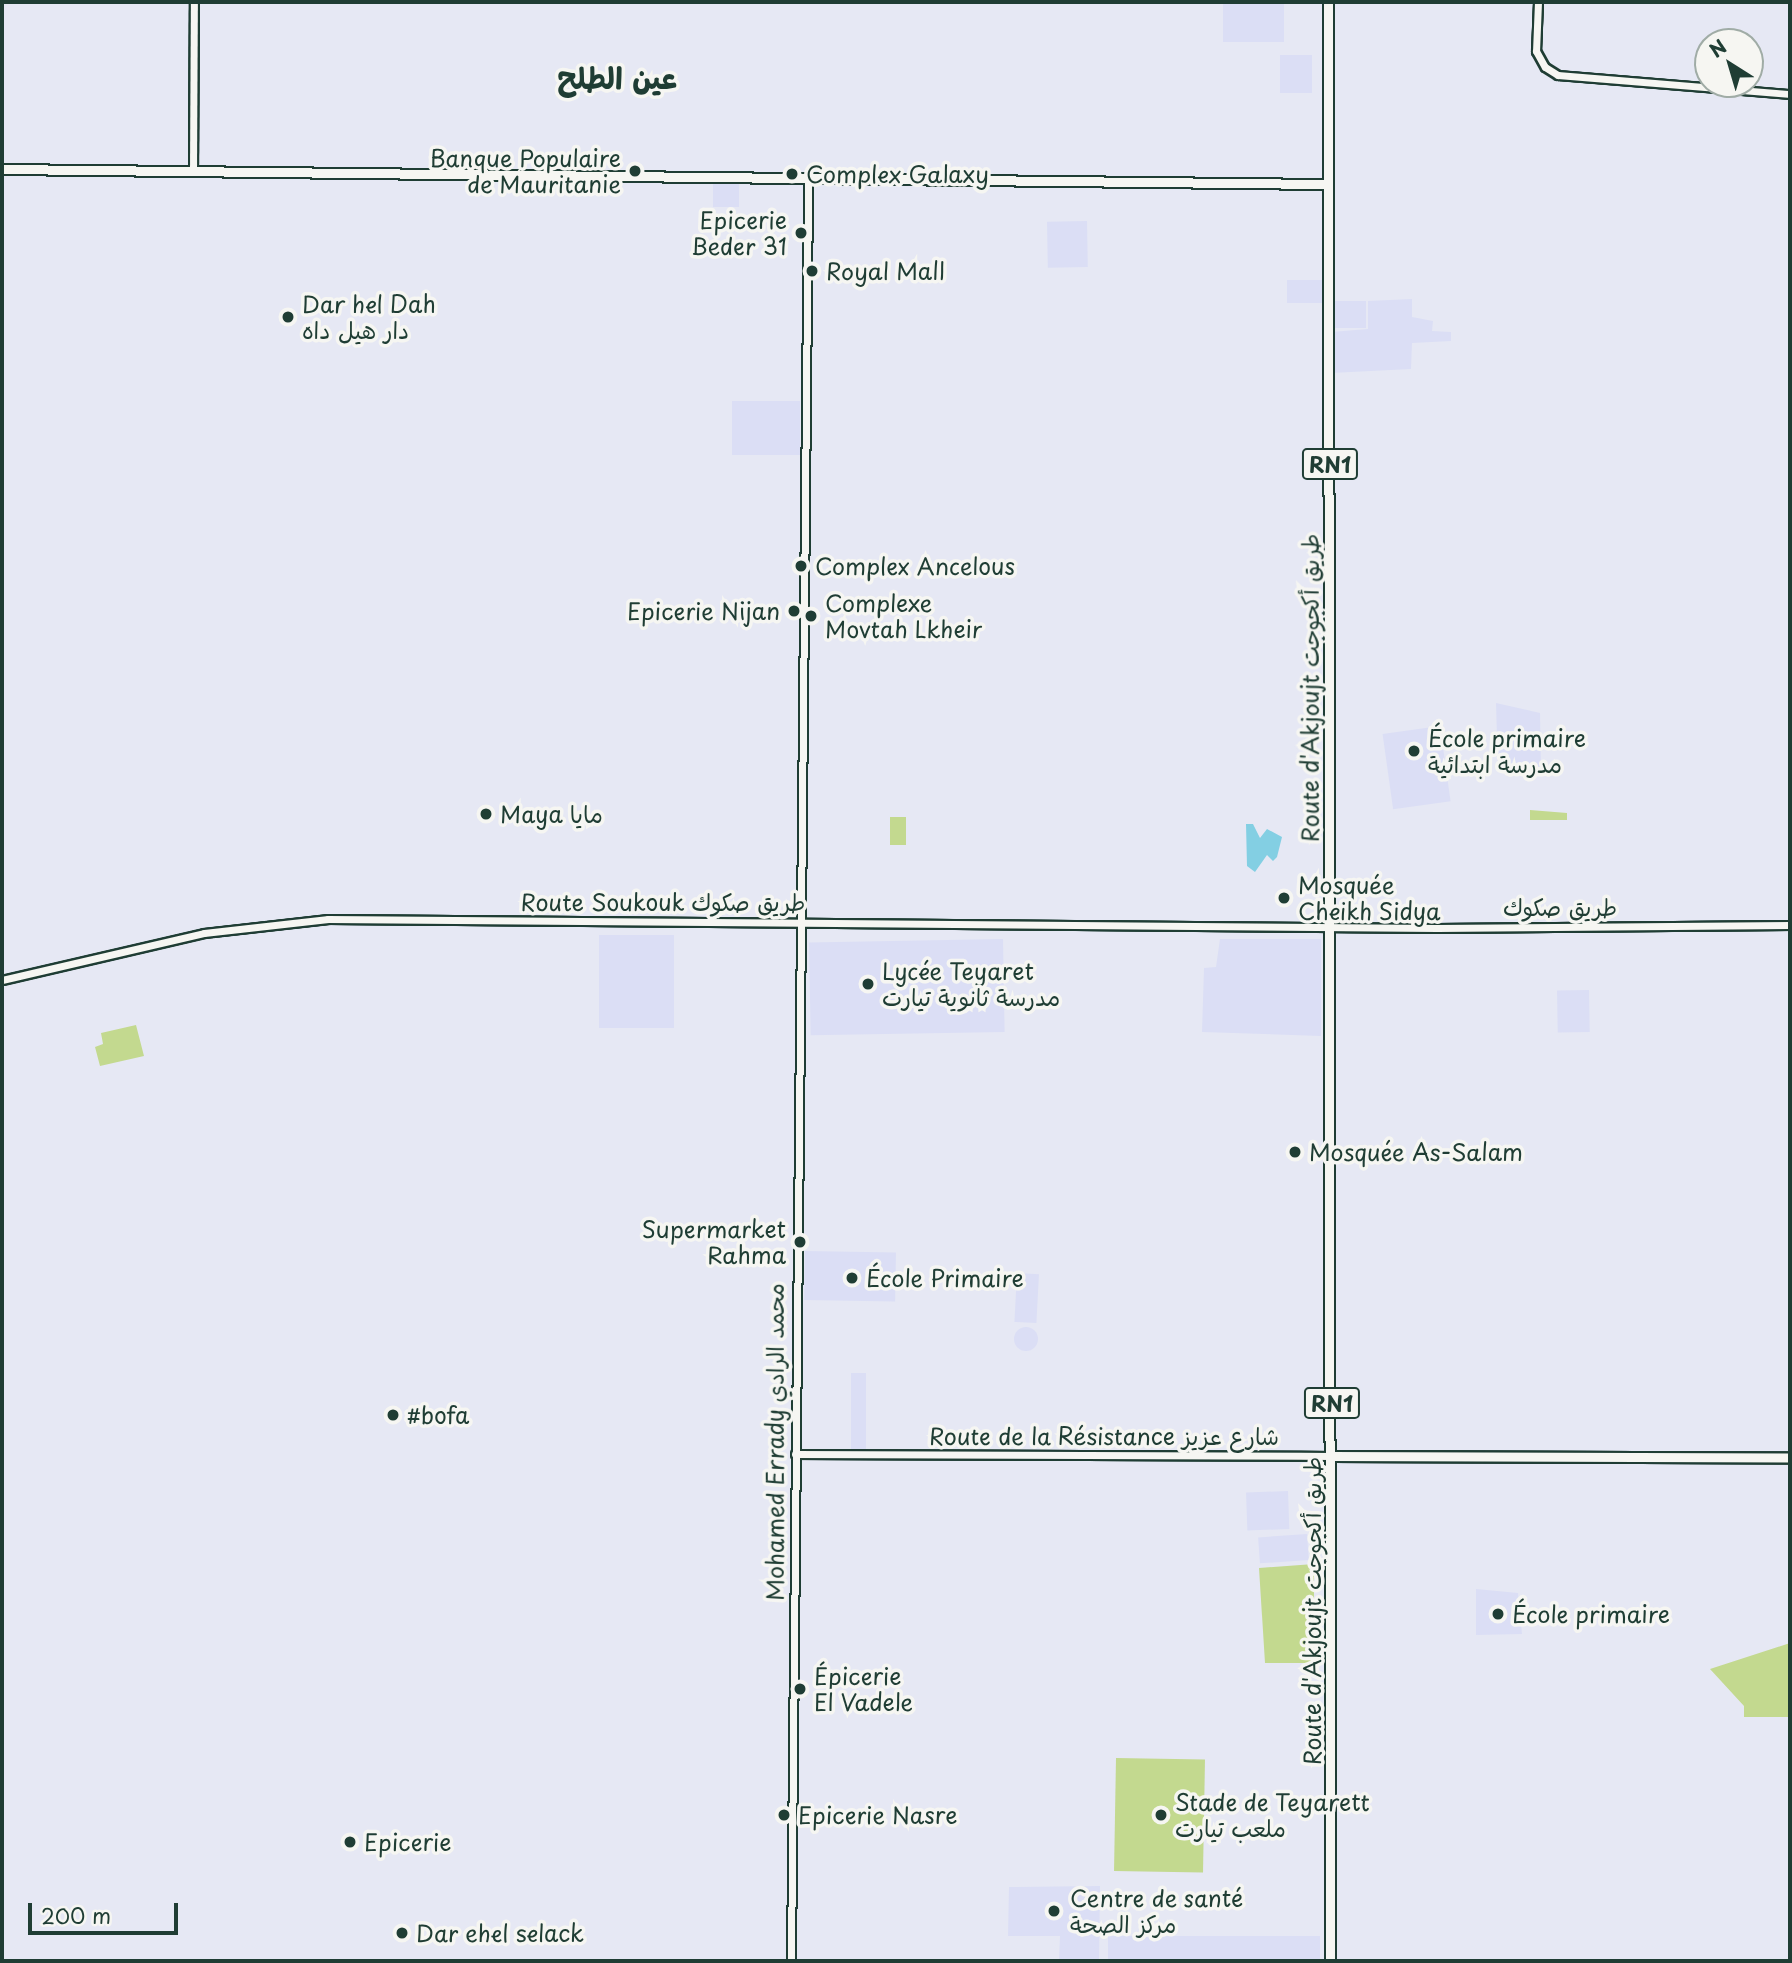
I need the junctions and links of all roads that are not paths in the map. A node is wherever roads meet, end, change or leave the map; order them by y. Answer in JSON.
{"nodes":[{"id":1,"x":194,"y":2,"type":"edge"},
{"id":2,"x":1328,"y":2,"type":"edge"},
{"id":3,"x":1538,"y":2,"type":"edge"},
{"id":4,"x":1790,"y":94,"type":"edge"},
{"id":5,"x":2,"y":169,"type":"edge"},
{"id":6,"x":192,"y":171,"type":"junction"},
{"id":7,"x":808,"y":180,"type":"junction"},
{"id":8,"x":1327,"y":184,"type":"junction"},
{"id":9,"x":801,"y":923,"type":"junction"},
{"id":10,"x":1790,"y":925,"type":"edge"},
{"id":11,"x":1330,"y":926,"type":"junction"},
{"id":12,"x":2,"y":980,"type":"edge"},
{"id":13,"x":795,"y":1454,"type":"junction"},
{"id":14,"x":1331,"y":1456,"type":"junction"},
{"id":15,"x":1790,"y":1458,"type":"edge"},
{"id":16,"x":790,"y":1961,"type":"edge"},
{"id":17,"x":1330,"y":1961,"type":"edge"}],
"edges":[{"from":1,"to":6,"type":"street"},
{"from":2,"to":8,"type":"main road","name":"Route d'Akjoujt طريق أكجوجت","number":"RN1"},
{"from":3,"to":4,"type":"street"},
{"from":5,"to":6,"type":"main road"},
{"from":6,"to":7,"type":"main road"},
{"from":7,"to":8,"type":"main road"},
{"from":7,"to":9,"type":"street","name":"Mohamed Errady محمد الرادي"},
{"from":8,"to":11,"type":"main road","name":"Route d'Akjoujt طريق أكجوجت","number":"RN1"},
{"from":9,"to":11,"type":"street","name":"Route Soukouk طريق صكوك"},
{"from":9,"to":12,"type":"street","name":"Route Soukouk طريق صكوك"},
{"from":9,"to":13,"type":"street","name":"Mohamed Errady محمد الرادي"},
{"from":10,"to":11,"type":"street","name":"طريق صكوك"},
{"from":11,"to":14,"type":"main road","name":"Route d'Akjoujt طريق أكجوجت","number":"RN1"},
{"from":13,"to":14,"type":"street","name":"Route de la Résistance شارع عزيز"},
{"from":13,"to":16,"type":"street","name":"Mohamed Errady محمد الرادي"},
{"from":14,"to":15,"type":"main road","name":"Route de la Résistance شارع عزيز"},
{"from":14,"to":17,"type":"main road","name":"Route d'Akjoujt طريق أكجوجت","number":"RN1"}]}
